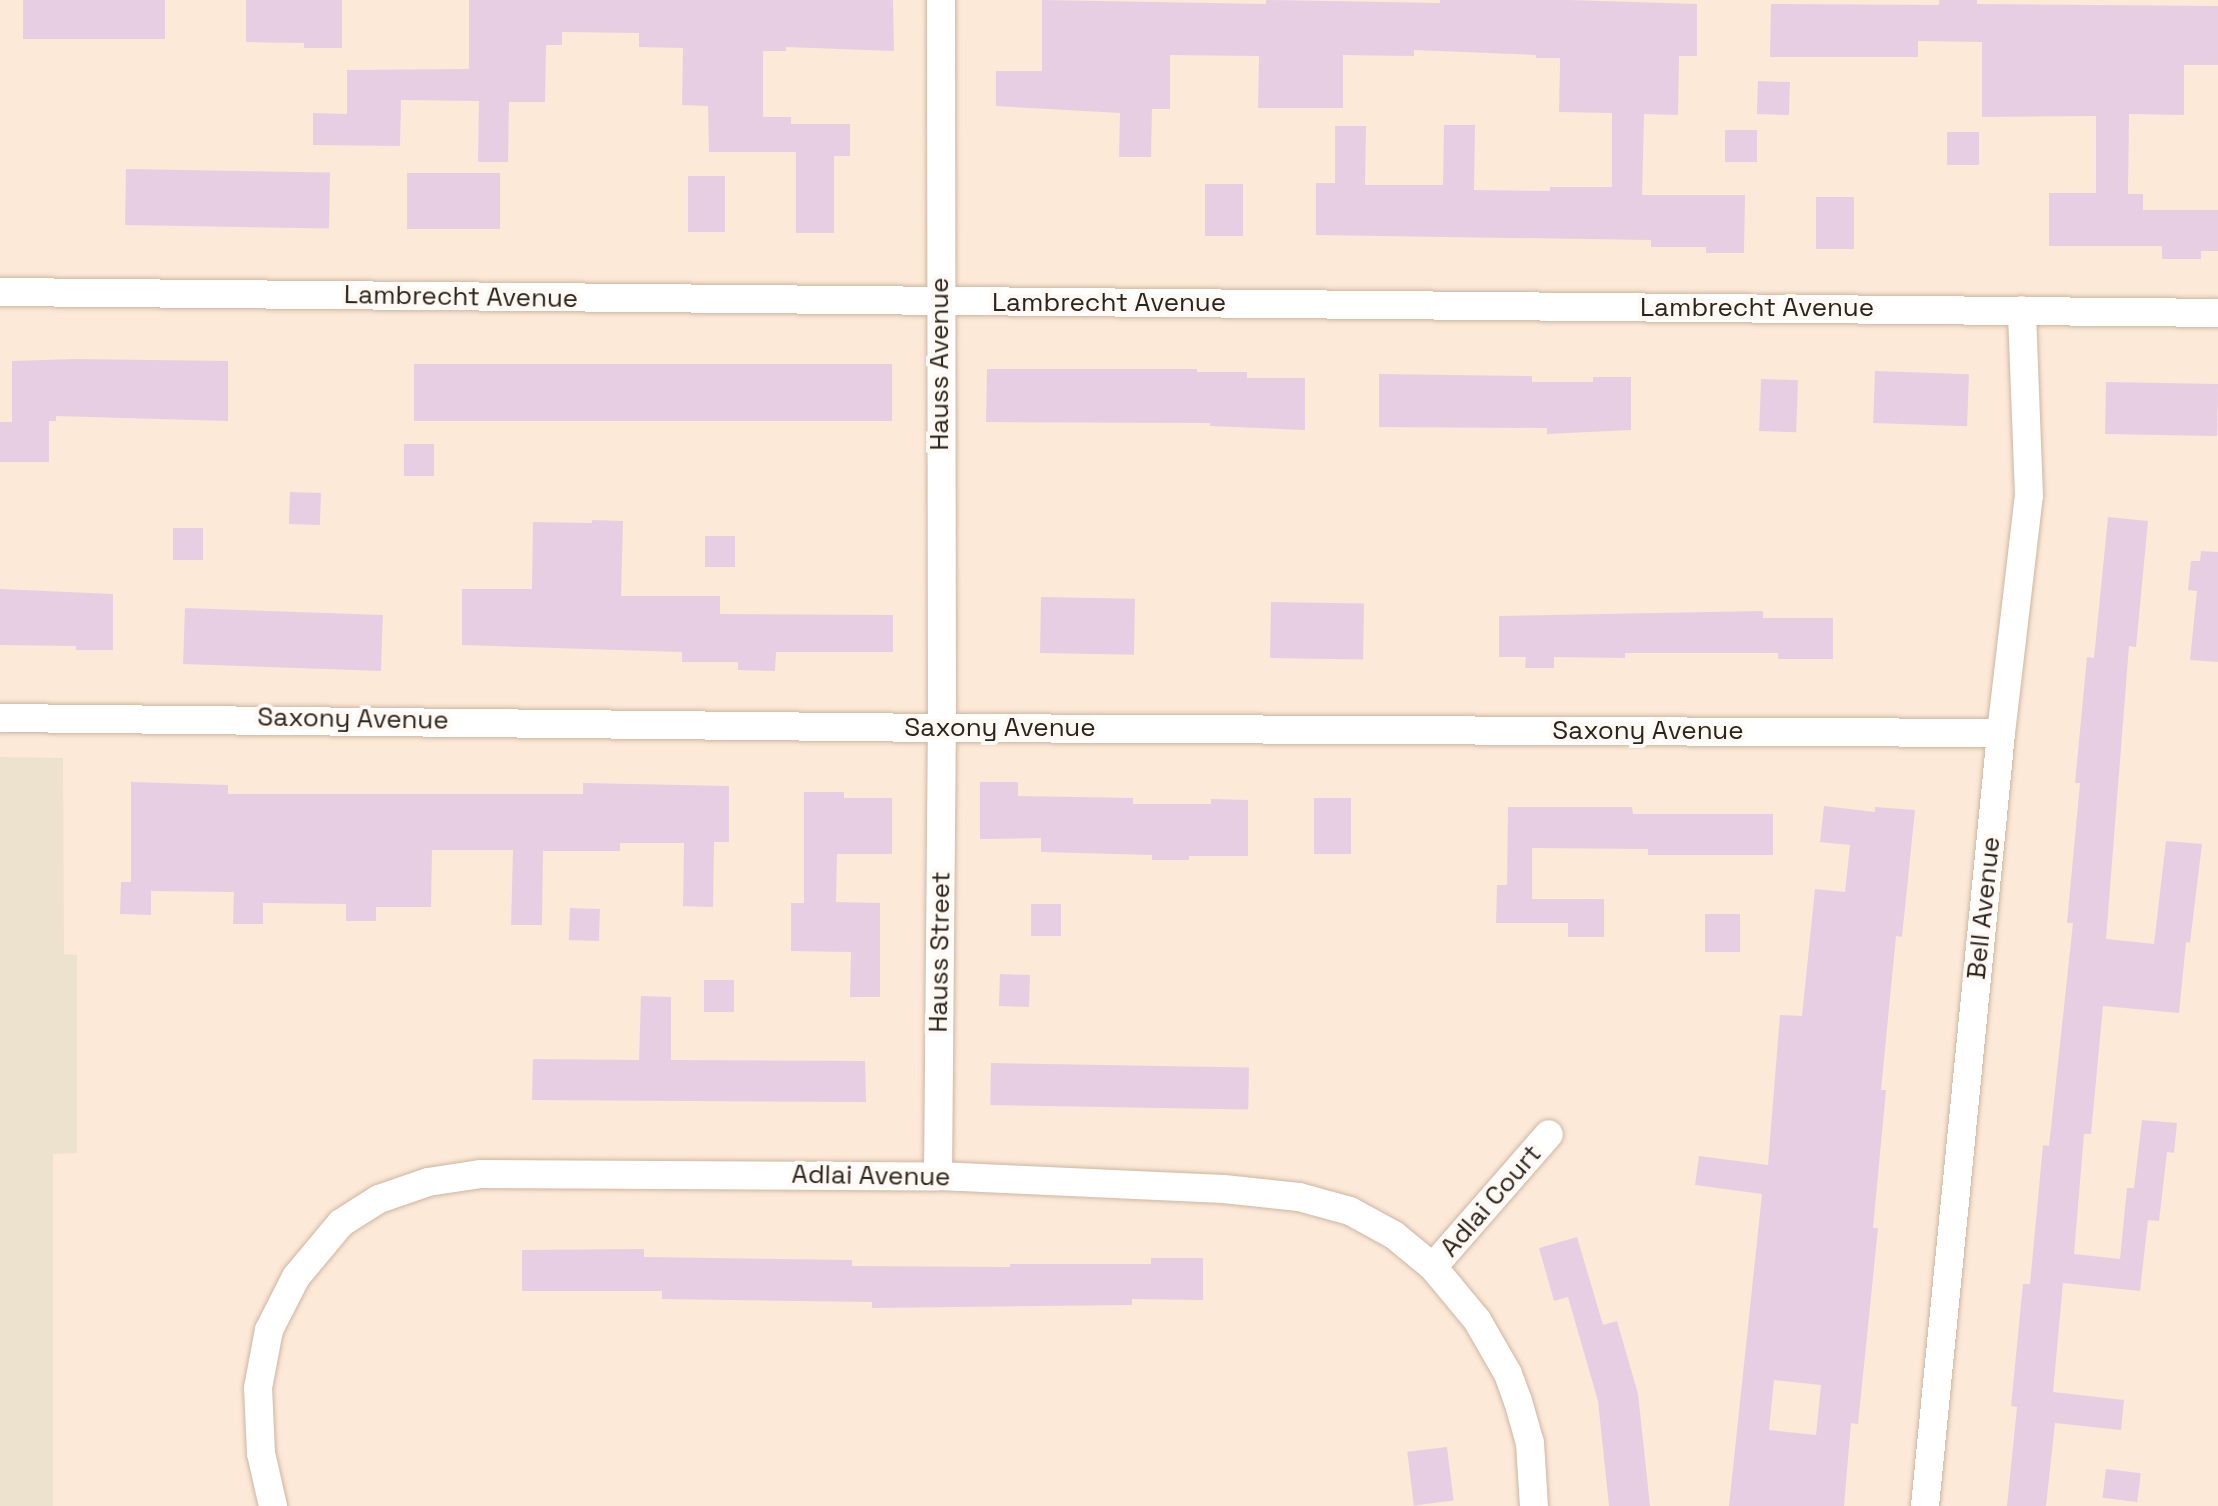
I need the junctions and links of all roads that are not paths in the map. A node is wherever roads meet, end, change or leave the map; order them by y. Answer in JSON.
{"nodes":[{"id":1,"x":941,"y":0,"type":"edge"},
{"id":2,"x":0,"y":292,"type":"edge"},
{"id":3,"x":940,"y":302,"type":"junction"},
{"id":4,"x":2022,"y":310,"type":"junction"},
{"id":5,"x":2218,"y":313,"type":"edge"},
{"id":6,"x":0,"y":718,"type":"edge"},
{"id":7,"x":942,"y":728,"type":"junction"},
{"id":8,"x":2001,"y":733,"type":"junction"},
{"id":9,"x":1549,"y":1134,"type":"dead end"},
{"id":10,"x":938,"y":1176,"type":"junction"},
{"id":11,"x":1433,"y":1267,"type":"junction"},
{"id":12,"x":273,"y":1506,"type":"edge"},
{"id":13,"x":1534,"y":1506,"type":"edge"},
{"id":14,"x":1925,"y":1506,"type":"edge"}],
"edges":[{"from":1,"to":3,"type":"street","name":"Hauss Avenue"},
{"from":2,"to":3,"type":"street","name":"Lambrecht Avenue"},
{"from":3,"to":4,"type":"street","name":"Lambrecht Avenue"},
{"from":3,"to":7,"type":"street","name":"Hauss Avenue"},
{"from":4,"to":5,"type":"street","name":"Lambrecht Avenue"},
{"from":4,"to":8,"type":"street","name":"Bell Avenue"},
{"from":6,"to":7,"type":"street","name":"Saxony Avenue"},
{"from":7,"to":8,"type":"street","name":"Saxony Avenue"},
{"from":7,"to":10,"type":"street","name":"Hauss Street"},
{"from":8,"to":14,"type":"street","name":"Bell Avenue"},
{"from":9,"to":11,"type":"street","name":"Adlai Court"},
{"from":10,"to":11,"type":"street","name":"Adlai Avenue"},
{"from":10,"to":12,"type":"street","name":"Adlai Avenue"},
{"from":11,"to":13,"type":"street","name":"Adlai Avenue"}]}
